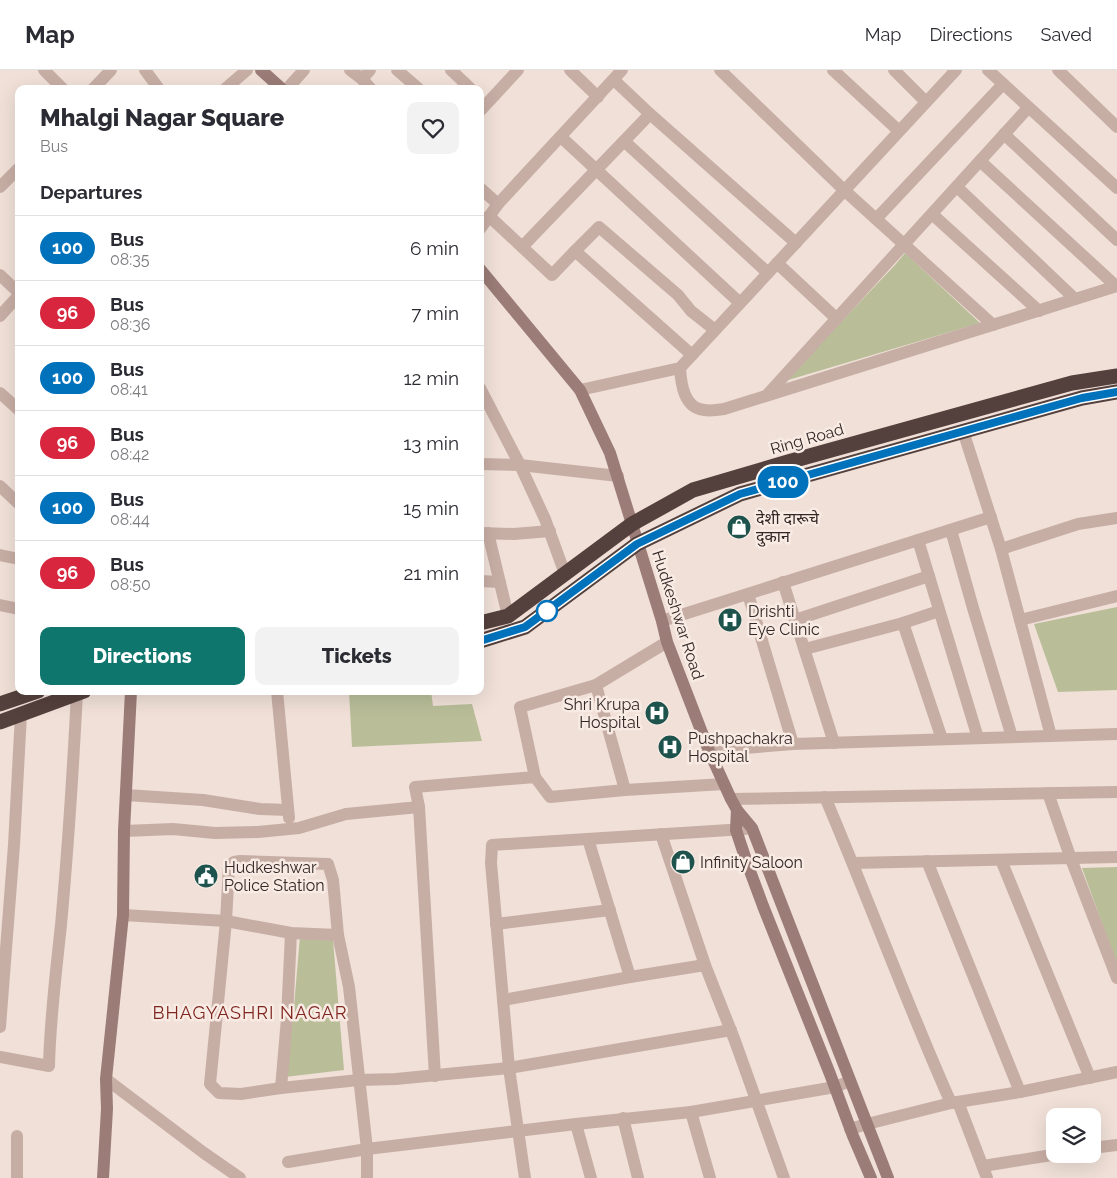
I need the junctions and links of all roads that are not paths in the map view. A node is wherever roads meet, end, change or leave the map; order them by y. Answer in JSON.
{"nodes":[{"id":1,"x":44,"y":70,"type":"edge"},
{"id":2,"x":111,"y":70,"type":"edge"},
{"id":3,"x":145,"y":70,"type":"edge"},
{"id":4,"x":247,"y":70,"type":"edge"},
{"id":5,"x":261,"y":70,"type":"edge"},
{"id":6,"x":304,"y":70,"type":"edge"},
{"id":7,"x":350,"y":70,"type":"edge"},
{"id":8,"x":397,"y":70,"type":"edge"},
{"id":9,"x":451,"y":70,"type":"edge"},
{"id":10,"x":570,"y":70,"type":"edge"},
{"id":11,"x":720,"y":70,"type":"edge"},
{"id":12,"x":833,"y":70,"type":"edge"},
{"id":13,"x":894,"y":70,"type":"edge"},
{"id":14,"x":988,"y":70,"type":"edge"},
{"id":15,"x":1058,"y":70,"type":"edge"},
{"id":16,"x":952,"y":71,"type":"edge"},
{"id":17,"x":513,"y":72,"type":"edge"},
{"id":18,"x":618,"y":75,"type":"edge"},
{"id":19,"x":368,"y":79,"type":"edge"},
{"id":20,"x":1003,"y":84,"type":"junction"},
{"id":21,"x":59,"y":85,"type":"edge"},
{"id":22,"x":97,"y":85,"type":"edge"},
{"id":23,"x":156,"y":85,"type":"edge"},
{"id":24,"x":230,"y":85,"type":"edge"},
{"id":25,"x":278,"y":85,"type":"edge"},
{"id":26,"x":291,"y":85,"type":"edge"},
{"id":27,"x":414,"y":85,"type":"edge"},
{"id":28,"x":467,"y":85,"type":"edge"},
{"id":29,"x":598,"y":97,"type":"junction"},
{"id":30,"x":484,"y":102,"type":"edge"},
{"id":31,"x":926,"y":102,"type":"junction"},
{"id":32,"x":1028,"y":108,"type":"junction"},
{"id":33,"x":650,"y":114,"type":"junction"},
{"id":34,"x":1117,"y":127,"type":"edge"},
{"id":35,"x":899,"y":131,"type":"junction"},
{"id":36,"x":1004,"y":134,"type":"junction"},
{"id":37,"x":561,"y":137,"type":"junction"},
{"id":38,"x":624,"y":141,"type":"junction"},
{"id":39,"x":980,"y":161,"type":"junction"},
{"id":40,"x":596,"y":170,"type":"junction"},
{"id":41,"x":15,"y":172,"type":"edge"},
{"id":42,"x":0,"y":187,"type":"edge"},
{"id":43,"x":957,"y":187,"type":"junction"},
{"id":44,"x":1117,"y":188,"type":"edge"},
{"id":45,"x":844,"y":190,"type":"junction"},
{"id":46,"x":484,"y":192,"type":"edge"},
{"id":47,"x":498,"y":204,"type":"junction"},
{"id":48,"x":932,"y":214,"type":"junction"},
{"id":49,"x":489,"y":216,"type":"junction"},
{"id":50,"x":876,"y":219,"type":"junction"},
{"id":51,"x":484,"y":223,"type":"edge"},
{"id":52,"x":1117,"y":240,"type":"edge"},
{"id":53,"x":796,"y":243,"type":"junction"},
{"id":54,"x":904,"y":245,"type":"junction"},
{"id":55,"x":522,"y":247,"type":"junction"},
{"id":56,"x":576,"y":251,"type":"junction"},
{"id":57,"x":777,"y":263,"type":"junction"},
{"id":58,"x":768,"y":273,"type":"junction"},
{"id":59,"x":484,"y":274,"type":"edge"},
{"id":60,"x":0,"y":275,"type":"edge"},
{"id":61,"x":1117,"y":286,"type":"edge"},
{"id":62,"x":15,"y":290,"type":"edge"},
{"id":63,"x":15,"y":299,"type":"edge"},
{"id":64,"x":1075,"y":299,"type":"junction"},
{"id":65,"x":740,"y":302,"type":"junction"},
{"id":66,"x":1039,"y":311,"type":"junction"},
{"id":67,"x":0,"y":316,"type":"edge"},
{"id":68,"x":837,"y":319,"type":"junction"},
{"id":69,"x":993,"y":325,"type":"junction"},
{"id":70,"x":715,"y":330,"type":"junction"},
{"id":71,"x":692,"y":355,"type":"junction"},
{"id":72,"x":680,"y":368,"type":"junction"},
{"id":73,"x":1117,"y":376,"type":"edge"},
{"id":74,"x":580,"y":390,"type":"junction"},
{"id":75,"x":1117,"y":392,"type":"edge"},
{"id":76,"x":0,"y":393,"type":"edge"},
{"id":77,"x":767,"y":396,"type":"junction"},
{"id":78,"x":484,"y":397,"type":"edge"},
{"id":79,"x":15,"y":406,"type":"edge"},
{"id":80,"x":963,"y":431,"type":"junction"},
{"id":81,"x":484,"y":464,"type":"edge"},
{"id":82,"x":520,"y":465,"type":"junction"},
{"id":83,"x":618,"y":476,"type":"junction"},
{"id":84,"x":0,"y":486,"type":"edge"},
{"id":85,"x":15,"y":500,"type":"edge"},
{"id":86,"x":991,"y":517,"type":"junction"},
{"id":87,"x":1117,"y":518,"type":"edge"},
{"id":88,"x":632,"y":524,"type":"junction"},
{"id":89,"x":951,"y":530,"type":"junction"},
{"id":90,"x":550,"y":531,"type":"junction"},
{"id":91,"x":484,"y":533,"type":"edge"},
{"id":92,"x":918,"y":540,"type":"junction"},
{"id":93,"x":637,"y":544,"type":"junction"},
{"id":94,"x":1001,"y":549,"type":"junction"},
{"id":95,"x":0,"y":555,"type":"edge"},
{"id":96,"x":15,"y":558,"type":"edge"},
{"id":97,"x":565,"y":574,"type":"junction"},
{"id":98,"x":929,"y":576,"type":"junction"},
{"id":99,"x":484,"y":582,"type":"edge"},
{"id":100,"x":500,"y":582,"type":"junction"},
{"id":101,"x":783,"y":582,"type":"junction"},
{"id":102,"x":748,"y":594,"type":"junction"},
{"id":103,"x":1117,"y":596,"type":"edge"},
{"id":104,"x":0,"y":605,"type":"edge"},
{"id":105,"x":15,"y":608,"type":"edge"},
{"id":106,"x":939,"y":611,"type":"junction"},
{"id":107,"x":508,"y":616,"type":"junction"},
{"id":108,"x":795,"y":620,"type":"junction"},
{"id":109,"x":1020,"y":620,"type":"junction"},
{"id":110,"x":662,"y":621,"type":"junction"},
{"id":111,"x":484,"y":622,"type":"edge"},
{"id":112,"x":903,"y":622,"type":"junction"},
{"id":113,"x":484,"y":640,"type":"edge"},
{"id":114,"x":667,"y":642,"type":"junction"},
{"id":115,"x":804,"y":649,"type":"junction"},
{"id":116,"x":596,"y":686,"type":"junction"},
{"id":117,"x":26,"y":695,"type":"edge"},
{"id":118,"x":73,"y":695,"type":"edge"},
{"id":119,"x":81,"y":695,"type":"edge"},
{"id":120,"x":131,"y":695,"type":"edge"},
{"id":121,"x":277,"y":695,"type":"edge"},
{"id":122,"x":0,"y":704,"type":"edge"},
{"id":123,"x":21,"y":714,"type":"junction"},
{"id":124,"x":0,"y":722,"type":"edge"},
{"id":125,"x":1117,"y":734,"type":"edge"},
{"id":126,"x":1051,"y":736,"type":"junction"},
{"id":127,"x":1012,"y":737,"type":"junction"},
{"id":128,"x":978,"y":738,"type":"junction"},
{"id":129,"x":942,"y":739,"type":"junction"},
{"id":130,"x":834,"y":743,"type":"junction"},
{"id":131,"x":793,"y":744,"type":"junction"},
{"id":132,"x":709,"y":751,"type":"junction"},
{"id":133,"x":535,"y":776,"type":"junction"},
{"id":134,"x":724,"y":784,"type":"junction"},
{"id":135,"x":625,"y":790,"type":"junction"},
{"id":136,"x":1117,"y":792,"type":"edge"},
{"id":137,"x":1048,"y":793,"type":"junction"},
{"id":138,"x":126,"y":795,"type":"junction"},
{"id":139,"x":825,"y":796,"type":"junction"},
{"id":140,"x":734,"y":804,"type":"junction"},
{"id":141,"x":419,"y":806,"type":"junction"},
{"id":142,"x":288,"y":810,"type":"junction"},
{"id":143,"x":290,"y":828,"type":"junction"},
{"id":144,"x":752,"y":828,"type":"junction"},
{"id":145,"x":736,"y":830,"type":"junction"},
{"id":146,"x":124,"y":831,"type":"junction"},
{"id":147,"x":660,"y":834,"type":"junction"},
{"id":148,"x":588,"y":839,"type":"junction"},
{"id":149,"x":1117,"y":857,"type":"edge"},
{"id":150,"x":1071,"y":858,"type":"junction"},
{"id":151,"x":1001,"y":860,"type":"junction"},
{"id":152,"x":927,"y":861,"type":"junction"},
{"id":153,"x":853,"y":863,"type":"junction"},
{"id":154,"x":610,"y":910,"type":"junction"},
{"id":155,"x":123,"y":915,"type":"junction"},
{"id":156,"x":226,"y":921,"type":"junction"},
{"id":157,"x":496,"y":924,"type":"junction"},
{"id":158,"x":291,"y":933,"type":"junction"},
{"id":159,"x":338,"y":935,"type":"junction"},
{"id":160,"x":705,"y":965,"type":"junction"},
{"id":161,"x":630,"y":977,"type":"junction"},
{"id":162,"x":1117,"y":978,"type":"edge"},
{"id":163,"x":503,"y":1000,"type":"junction"},
{"id":164,"x":0,"y":1027,"type":"edge"},
{"id":165,"x":731,"y":1030,"type":"junction"},
{"id":166,"x":0,"y":1057,"type":"edge"},
{"id":167,"x":509,"y":1068,"type":"junction"},
{"id":168,"x":1117,"y":1072,"type":"edge"},
{"id":169,"x":435,"y":1076,"type":"junction"},
{"id":170,"x":1090,"y":1078,"type":"junction"},
{"id":171,"x":106,"y":1079,"type":"junction"},
{"id":172,"x":359,"y":1080,"type":"junction"},
{"id":173,"x":850,"y":1082,"type":"junction"},
{"id":174,"x":835,"y":1087,"type":"junction"},
{"id":175,"x":281,"y":1088,"type":"junction"},
{"id":176,"x":1020,"y":1092,"type":"junction"},
{"id":177,"x":756,"y":1101,"type":"junction"},
{"id":178,"x":954,"y":1103,"type":"junction"},
{"id":179,"x":691,"y":1112,"type":"junction"},
{"id":180,"x":623,"y":1118,"type":"junction"},
{"id":181,"x":576,"y":1124,"type":"junction"},
{"id":182,"x":867,"y":1124,"type":"junction"},
{"id":183,"x":850,"y":1129,"type":"junction"},
{"id":184,"x":518,"y":1131,"type":"junction"},
{"id":185,"x":17,"y":1136,"type":"dead end"},
{"id":186,"x":1117,"y":1145,"type":"edge"},
{"id":187,"x":1101,"y":1147,"type":"edge"},
{"id":188,"x":367,"y":1150,"type":"junction"},
{"id":189,"x":1046,"y":1157,"type":"edge"},
{"id":190,"x":288,"y":1162,"type":"dead end"},
{"id":191,"x":985,"y":1172,"type":"edge"},
{"id":192,"x":18,"y":1178,"type":"edge"},
{"id":193,"x":103,"y":1178,"type":"edge"},
{"id":194,"x":240,"y":1178,"type":"edge"},
{"id":195,"x":367,"y":1178,"type":"edge"},
{"id":196,"x":525,"y":1178,"type":"edge"},
{"id":197,"x":591,"y":1178,"type":"edge"},
{"id":198,"x":638,"y":1178,"type":"edge"},
{"id":199,"x":710,"y":1178,"type":"edge"},
{"id":200,"x":784,"y":1178,"type":"edge"},
{"id":201,"x":871,"y":1178,"type":"edge"},
{"id":202,"x":888,"y":1178,"type":"edge"}],
"edges":[{"from":1,"to":21,"type":"street"},
{"from":2,"to":22,"type":"street"},
{"from":3,"to":23,"type":"street"},
{"from":4,"to":24,"type":"street"},
{"from":5,"to":25,"type":"main road"},
{"from":6,"to":26,"type":"street"},
{"from":7,"to":19,"type":"street"},
{"from":8,"to":27,"type":"street"},
{"from":9,"to":28,"type":"street"},
{"from":10,"to":29,"type":"street"},
{"from":11,"to":45,"type":"street"},
{"from":12,"to":35,"type":"street"},
{"from":13,"to":31,"type":"street"},
{"from":14,"to":20,"type":"street"},
{"from":15,"to":34,"type":"street"},
{"from":16,"to":31,"type":"street"},
{"from":17,"to":30,"type":"street"},
{"from":18,"to":29,"type":"street"},
{"from":18,"to":33,"type":"street"},
{"from":20,"to":32,"type":"street"},
{"from":20,"to":50,"type":"street"},
{"from":29,"to":37,"type":"street"},
{"from":31,"to":35,"type":"street"},
{"from":32,"to":36,"type":"street"},
{"from":32,"to":44,"type":"street"},
{"from":33,"to":38,"type":"street"},
{"from":33,"to":53,"type":"street"},
{"from":35,"to":45,"type":"street"},
{"from":36,"to":39,"type":"street"},
{"from":36,"to":52,"type":"street"},
{"from":37,"to":40,"type":"street"},
{"from":37,"to":47,"type":"street"},
{"from":38,"to":40,"type":"street"},
{"from":38,"to":58,"type":"street"},
{"from":39,"to":43,"type":"street"},
{"from":39,"to":61,"type":"street"},
{"from":40,"to":55,"type":"street"},
{"from":40,"to":65,"type":"street"},
{"from":41,"to":42,"type":"street"},
{"from":43,"to":48,"type":"street"},
{"from":43,"to":64,"type":"street"},
{"from":45,"to":50,"type":"street"},
{"from":45,"to":53,"type":"street"},
{"from":46,"to":47,"type":"street"},
{"from":47,"to":49,"type":"street"},
{"from":48,"to":54,"type":"street"},
{"from":48,"to":66,"type":"street"},
{"from":49,"to":51,"type":"street"},
{"from":49,"to":55,"type":"street"},
{"from":50,"to":54,"type":"street"},
{"from":53,"to":57,"type":"street"},
{"from":54,"to":68,"type":"street"},
{"from":54,"to":69,"type":"street"},
{"from":55,"to":56,"type":"street"},
{"from":56,"to":70,"type":"street"},
{"from":56,"to":71,"type":"street"},
{"from":57,"to":58,"type":"street"},
{"from":57,"to":68,"type":"street"},
{"from":58,"to":65,"type":"street"},
{"from":59,"to":74,"type":"main road","name":"Hudkeshwar Road"},
{"from":60,"to":62,"type":"street"},
{"from":61,"to":64,"type":"street"},
{"from":63,"to":67,"type":"street"},
{"from":64,"to":66,"type":"street"},
{"from":65,"to":70,"type":"street"},
{"from":66,"to":69,"type":"street"},
{"from":68,"to":77,"type":"street"},
{"from":69,"to":77,"type":"street"},
{"from":70,"to":71,"type":"street"},
{"from":71,"to":72,"type":"street"},
{"from":72,"to":74,"type":"street"},
{"from":72,"to":77,"type":"street"},
{"from":73,"to":88,"type":"highway","name":"Ring Road"},
{"from":74,"to":83,"type":"main road","name":"Hudkeshwar Road"},
{"from":75,"to":80,"type":"highway"},
{"from":76,"to":79,"type":"street"},
{"from":78,"to":82,"type":"street"},
{"from":80,"to":86,"type":"street"},
{"from":80,"to":93,"type":"highway"},
{"from":81,"to":82,"type":"street"},
{"from":82,"to":83,"type":"street"},
{"from":82,"to":90,"type":"street"},
{"from":83,"to":88,"type":"main road","name":"Hudkeshwar Road"},
{"from":84,"to":85,"type":"street"},
{"from":86,"to":89,"type":"street"},
{"from":86,"to":94,"type":"street"},
{"from":87,"to":94,"type":"street"},
{"from":88,"to":93,"type":"main road","name":"Hudkeshwar Road"},
{"from":88,"to":97,"type":"highway","name":"Ring Road"},
{"from":89,"to":92,"type":"street"},
{"from":89,"to":127,"type":"street"},
{"from":90,"to":91,"type":"street"},
{"from":90,"to":97,"type":"street"},
{"from":91,"to":100,"type":"street"},
{"from":92,"to":98,"type":"street"},
{"from":92,"to":101,"type":"street"},
{"from":93,"to":110,"type":"main road","name":"Hudkeshwar Road"},
{"from":93,"to":113,"type":"highway"},
{"from":94,"to":109,"type":"street"},
{"from":95,"to":96,"type":"street"},
{"from":97,"to":107,"type":"highway","name":"Ring Road"},
{"from":98,"to":106,"type":"street"},
{"from":98,"to":108,"type":"street"},
{"from":99,"to":100,"type":"street"},
{"from":100,"to":107,"type":"street"},
{"from":101,"to":102,"type":"street"},
{"from":101,"to":108,"type":"street"},
{"from":102,"to":110,"type":"street"},
{"from":102,"to":131,"type":"street"},
{"from":103,"to":109,"type":"street"},
{"from":104,"to":105,"type":"street"},
{"from":106,"to":112,"type":"street"},
{"from":106,"to":128,"type":"street"},
{"from":107,"to":111,"type":"highway","name":"Ring Road"},
{"from":108,"to":115,"type":"street"},
{"from":109,"to":126,"type":"street"},
{"from":110,"to":114,"type":"main road","name":"Hudkeshwar Road"},
{"from":112,"to":115,"type":"street"},
{"from":112,"to":129,"type":"street"},
{"from":114,"to":116,"type":"street"},
{"from":114,"to":132,"type":"main road","name":"Hudkeshwar Road"},
{"from":115,"to":130,"type":"street"},
{"from":116,"to":133,"type":"street"},
{"from":116,"to":135,"type":"street"},
{"from":117,"to":122,"type":"highway"},
{"from":118,"to":123,"type":"highway"},
{"from":119,"to":166,"type":"street"},
{"from":120,"to":138,"type":"main road"},
{"from":121,"to":142,"type":"street"},
{"from":123,"to":124,"type":"highway"},
{"from":123,"to":164,"type":"street"},
{"from":125,"to":126,"type":"street"},
{"from":126,"to":127,"type":"street"},
{"from":127,"to":128,"type":"street"},
{"from":128,"to":129,"type":"street"},
{"from":129,"to":130,"type":"street"},
{"from":130,"to":131,"type":"street"},
{"from":131,"to":132,"type":"street"},
{"from":132,"to":134,"type":"main road","name":"Hudkeshwar Road"},
{"from":133,"to":135,"type":"street"},
{"from":133,"to":141,"type":"street"},
{"from":134,"to":135,"type":"street"},
{"from":134,"to":140,"type":"main road","name":"Hudkeshwar Road"},
{"from":136,"to":137,"type":"street"},
{"from":137,"to":139,"type":"street"},
{"from":137,"to":150,"type":"street"},
{"from":138,"to":142,"type":"street"},
{"from":138,"to":146,"type":"main road"},
{"from":139,"to":140,"type":"street"},
{"from":139,"to":153,"type":"street"},
{"from":140,"to":144,"type":"main road","name":"Hudkeshwar Road"},
{"from":140,"to":145,"type":"main road"},
{"from":141,"to":143,"type":"street"},
{"from":141,"to":169,"type":"street"},
{"from":142,"to":143,"type":"street"},
{"from":143,"to":146,"type":"street"},
{"from":144,"to":145,"type":"street"},
{"from":144,"to":173,"type":"main road","name":"Hudkeshwar Road"},
{"from":145,"to":147,"type":"street"},
{"from":145,"to":174,"type":"main road"},
{"from":146,"to":155,"type":"main road"},
{"from":147,"to":148,"type":"street"},
{"from":147,"to":160,"type":"street"},
{"from":148,"to":154,"type":"street"},
{"from":148,"to":157,"type":"street"},
{"from":149,"to":150,"type":"street"},
{"from":150,"to":151,"type":"street"},
{"from":150,"to":162,"type":"street"},
{"from":151,"to":152,"type":"street"},
{"from":151,"to":170,"type":"street"},
{"from":152,"to":153,"type":"street"},
{"from":152,"to":176,"type":"street"},
{"from":153,"to":178,"type":"street"},
{"from":154,"to":157,"type":"street"},
{"from":154,"to":161,"type":"street"},
{"from":155,"to":156,"type":"street"},
{"from":155,"to":171,"type":"main road"},
{"from":156,"to":158,"type":"street"},
{"from":156,"to":159,"type":"street"},
{"from":156,"to":175,"type":"street"},
{"from":157,"to":163,"type":"street"},
{"from":158,"to":159,"type":"street"},
{"from":158,"to":175,"type":"street"},
{"from":159,"to":172,"type":"street"},
{"from":160,"to":161,"type":"street"},
{"from":160,"to":165,"type":"street"},
{"from":161,"to":163,"type":"street"},
{"from":163,"to":167,"type":"street"},
{"from":165,"to":167,"type":"street"},
{"from":165,"to":177,"type":"street"},
{"from":167,"to":169,"type":"street"},
{"from":167,"to":184,"type":"street"},
{"from":168,"to":170,"type":"street"},
{"from":169,"to":172,"type":"street"},
{"from":170,"to":176,"type":"street"},
{"from":171,"to":193,"type":"main road"},
{"from":171,"to":194,"type":"street"},
{"from":172,"to":175,"type":"street"},
{"from":172,"to":188,"type":"street"},
{"from":173,"to":174,"type":"street"},
{"from":173,"to":182,"type":"main road","name":"Hudkeshwar Road"},
{"from":174,"to":177,"type":"street"},
{"from":174,"to":183,"type":"main road"},
{"from":176,"to":178,"type":"street"},
{"from":177,"to":179,"type":"street"},
{"from":177,"to":200,"type":"street"},
{"from":178,"to":182,"type":"street"},
{"from":178,"to":191,"type":"street"},
{"from":179,"to":180,"type":"street"},
{"from":179,"to":199,"type":"street"},
{"from":180,"to":181,"type":"street"},
{"from":180,"to":198,"type":"street"},
{"from":181,"to":184,"type":"street"},
{"from":181,"to":197,"type":"street"},
{"from":182,"to":183,"type":"street"},
{"from":182,"to":202,"type":"main road","name":"Hudkeshwar Road"},
{"from":183,"to":201,"type":"main road"},
{"from":184,"to":188,"type":"street"},
{"from":184,"to":196,"type":"street"},
{"from":185,"to":192,"type":"street"},
{"from":186,"to":187,"type":"street"},
{"from":188,"to":190,"type":"street"},
{"from":188,"to":195,"type":"street"},
{"from":189,"to":191,"type":"street"}]}
